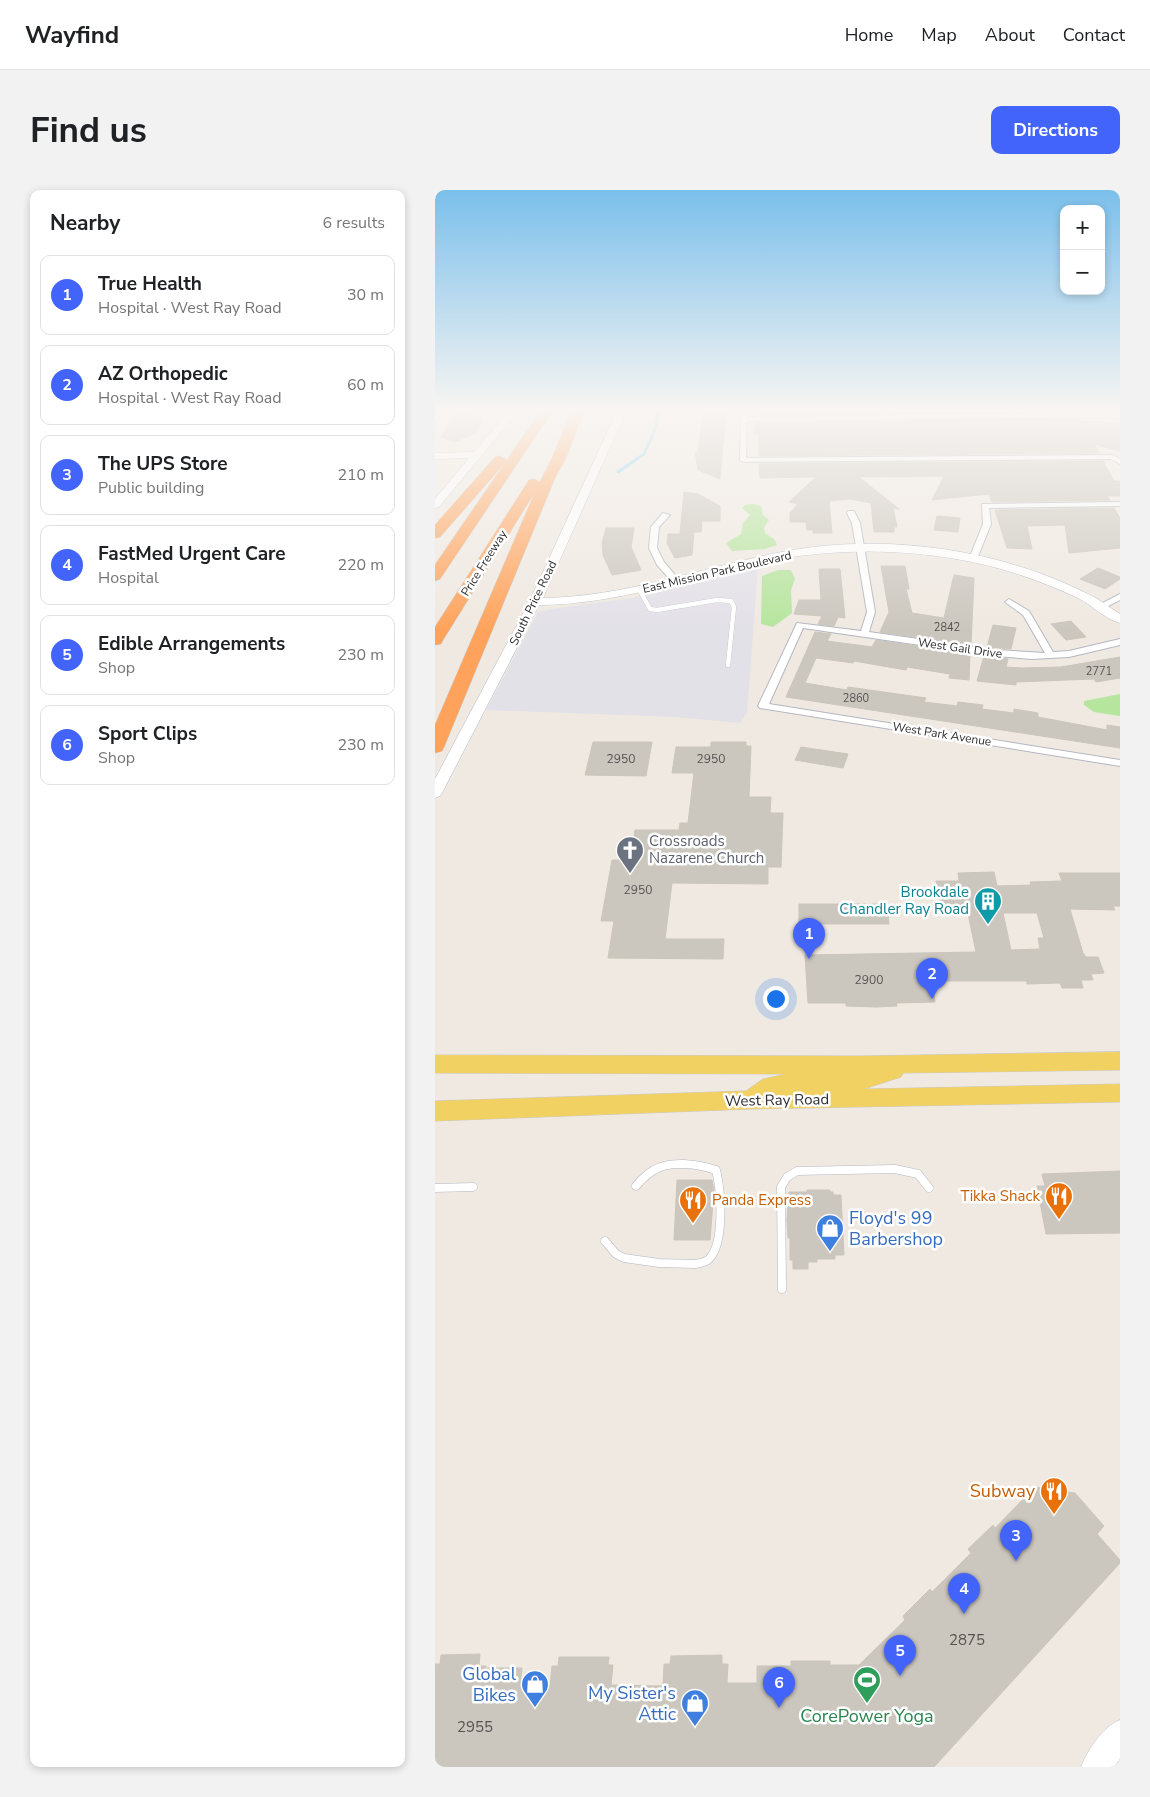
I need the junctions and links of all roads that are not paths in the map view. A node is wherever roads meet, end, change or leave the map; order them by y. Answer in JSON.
{"nodes":[{"id":1,"x":454,"y":483,"type":"edge"},
{"id":2,"x":480,"y":483,"type":"edge"},
{"id":3,"x":499,"y":483,"type":"edge"},
{"id":4,"x":534,"y":483,"type":"edge"},
{"id":5,"x":546,"y":483,"type":"edge"},
{"id":6,"x":589,"y":483,"type":"edge"},
{"id":7,"x":1120,"y":504,"type":"edge"},
{"id":8,"x":435,"y":505,"type":"edge"},
{"id":9,"x":851,"y":513,"type":"dead end"},
{"id":10,"x":666,"y":515,"type":"dead end"},
{"id":11,"x":435,"y":534,"type":"edge"},
{"id":12,"x":859,"y":548,"type":"junction"},
{"id":13,"x":973,"y":559,"type":"junction"},
{"id":14,"x":435,"y":576,"type":"edge"},
{"id":15,"x":677,"y":582,"type":"junction"},
{"id":16,"x":640,"y":591,"type":"junction"},
{"id":17,"x":1120,"y":598,"type":"edge"},
{"id":18,"x":535,"y":602,"type":"junction"},
{"id":19,"x":1009,"y":602,"type":"dead end"},
{"id":20,"x":1101,"y":606,"type":"junction"},
{"id":21,"x":1120,"y":619,"type":"edge"},
{"id":22,"x":864,"y":634,"type":"junction"},
{"id":23,"x":435,"y":640,"type":"edge"},
{"id":24,"x":1120,"y":642,"type":"edge"},
{"id":25,"x":1051,"y":656,"type":"junction"},
{"id":26,"x":728,"y":665,"type":"dead end"},
{"id":27,"x":763,"y":706,"type":"joint"},
{"id":28,"x":435,"y":747,"type":"edge"},
{"id":29,"x":1120,"y":763,"type":"edge"},
{"id":30,"x":435,"y":793,"type":"edge"},
{"id":31,"x":1120,"y":1061,"type":"edge"},
{"id":32,"x":435,"y":1064,"type":"edge"},
{"id":33,"x":916,"y":1064,"type":"junction"},
{"id":34,"x":1120,"y":1093,"type":"edge"},
{"id":35,"x":751,"y":1100,"type":"junction"},
{"id":36,"x":435,"y":1111,"type":"edge"},
{"id":37,"x":636,"y":1186,"type":"dead end"},
{"id":38,"x":473,"y":1187,"type":"dead end"},
{"id":39,"x":435,"y":1188,"type":"edge"},
{"id":40,"x":929,"y":1188,"type":"dead end"},
{"id":41,"x":605,"y":1241,"type":"dead end"},
{"id":42,"x":782,"y":1290,"type":"dead end"},
{"id":43,"x":1120,"y":1734,"type":"edge"},
{"id":44,"x":1096,"y":1767,"type":"edge"}],
"edges":[{"from":1,"to":8,"type":"main road"},
{"from":2,"to":11,"type":"highway"},
{"from":3,"to":14,"type":"highway"},
{"from":4,"to":23,"type":"highway","name":"Price Freeway"},
{"from":5,"to":28,"type":"highway"},
{"from":6,"to":18,"type":"main road","name":"South Price Road"},
{"from":7,"to":13,"type":"street"},
{"from":9,"to":12,"type":"street"},
{"from":10,"to":15,"type":"street"},
{"from":12,"to":13,"type":"main road","name":"East Mission Park Boulevard"},
{"from":12,"to":15,"type":"main road","name":"East Mission Park Boulevard"},
{"from":12,"to":22,"type":"street"},
{"from":13,"to":20,"type":"main road","name":"East Mission Park Boulevard"},
{"from":15,"to":16,"type":"main road","name":"East Mission Park Boulevard"},
{"from":16,"to":18,"type":"main road","name":"East Mission Park Boulevard"},
{"from":16,"to":26,"type":"lane"},
{"from":17,"to":20,"type":"street"},
{"from":18,"to":30,"type":"main road","name":"South Price Road"},
{"from":19,"to":25,"type":"street"},
{"from":20,"to":21,"type":"main road","name":"East Mission Park Boulevard"},
{"from":22,"to":25,"type":"street","name":"West Gail Drive"},
{"from":22,"to":27,"type":"street","name":"West Gail Drive"},
{"from":24,"to":25,"type":"street","name":"West Gail Drive"},
{"from":27,"to":29,"type":"street","name":"West Park Avenue"},
{"from":31,"to":33,"type":"main road"},
{"from":32,"to":33,"type":"main road"},
{"from":33,"to":35,"type":"main road"},
{"from":34,"to":35,"type":"main road","name":"West Ray Road"},
{"from":35,"to":36,"type":"main road","name":"West Ray Road"},
{"from":37,"to":41,"type":"lane"},
{"from":38,"to":39,"type":"lane"},
{"from":40,"to":42,"type":"lane"},
{"from":43,"to":44,"type":"main road"}]}
